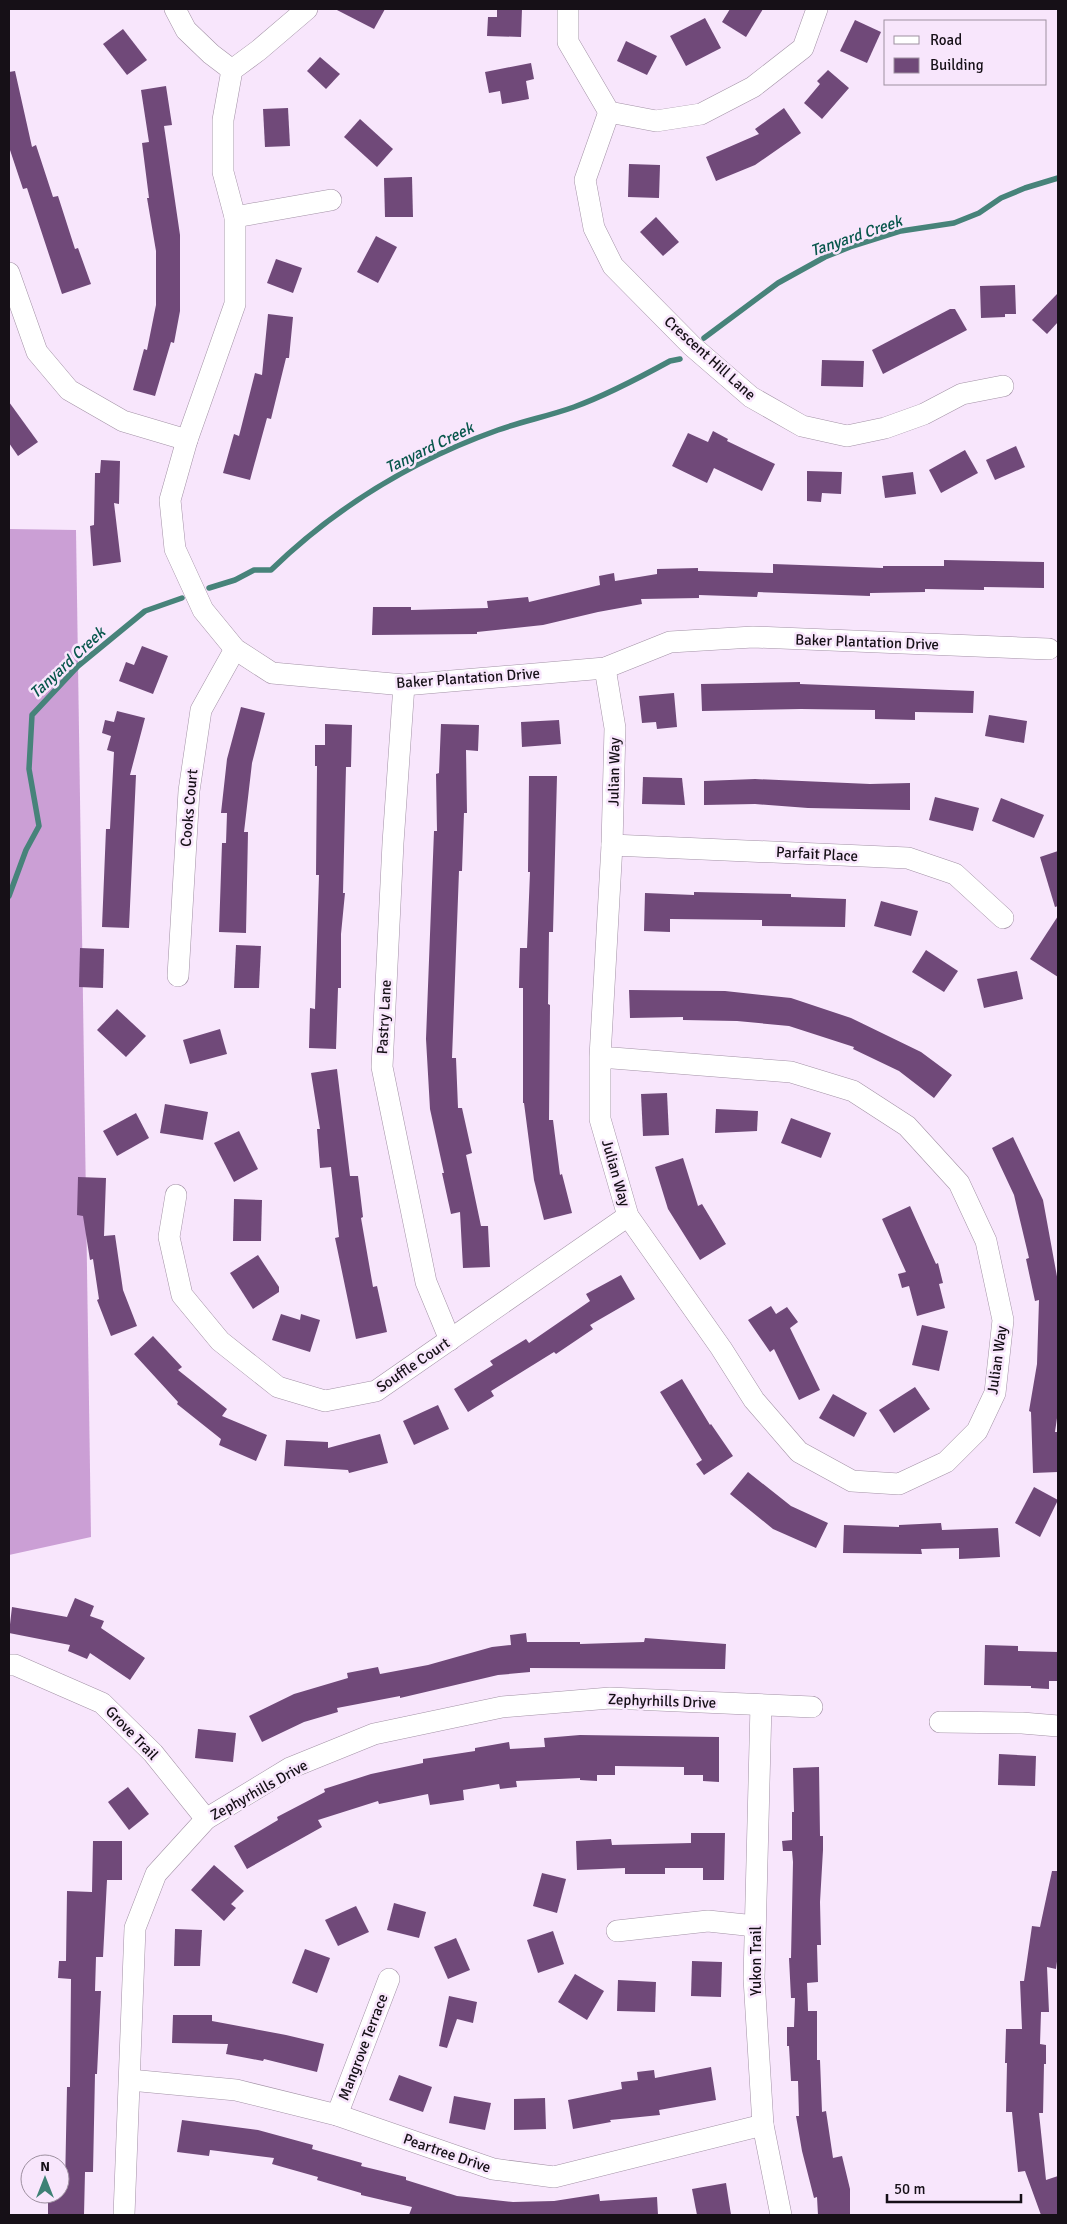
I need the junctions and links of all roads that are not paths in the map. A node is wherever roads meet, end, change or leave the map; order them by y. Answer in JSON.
{"nodes":[{"id":1,"x":175,"y":9,"type":"edge"},
{"id":2,"x":307,"y":9,"type":"edge"},
{"id":3,"x":568,"y":9,"type":"edge"},
{"id":4,"x":817,"y":9,"type":"edge"},
{"id":5,"x":232,"y":70,"type":"junction"},
{"id":6,"x":609,"y":112,"type":"junction"},
{"id":7,"x":331,"y":200,"type":"dead end"},
{"id":8,"x":235,"y":217,"type":"junction"},
{"id":9,"x":9,"y":274,"type":"edge"},
{"id":10,"x":1003,"y":386,"type":"dead end"},
{"id":11,"x":187,"y":440,"type":"junction"},
{"id":12,"x":1050,"y":648,"type":"dead end"},
{"id":13,"x":235,"y":649,"type":"junction"},
{"id":14,"x":605,"y":668,"type":"junction"},
{"id":15,"x":404,"y":685,"type":"junction"},
{"id":16,"x":612,"y":845,"type":"junction"},
{"id":17,"x":1003,"y":918,"type":"dead end"},
{"id":18,"x":178,"y":976,"type":"dead end"},
{"id":19,"x":600,"y":1057,"type":"junction"},
{"id":20,"x":176,"y":1194,"type":"dead end"},
{"id":21,"x":628,"y":1216,"type":"junction"},
{"id":22,"x":450,"y":1340,"type":"junction"},
{"id":23,"x":9,"y":1665,"type":"edge"},
{"id":24,"x":761,"y":1705,"type":"junction"},
{"id":25,"x":812,"y":1707,"type":"dead end"},
{"id":26,"x":940,"y":1722,"type":"dead end"},
{"id":27,"x":1058,"y":1726,"type":"edge"},
{"id":28,"x":206,"y":1819,"type":"junction"},
{"id":29,"x":756,"y":1926,"type":"junction"},
{"id":30,"x":617,"y":1931,"type":"dead end"},
{"id":31,"x":389,"y":1979,"type":"dead end"},
{"id":32,"x":130,"y":2080,"type":"junction"},
{"id":33,"x":337,"y":2116,"type":"junction"},
{"id":34,"x":763,"y":2125,"type":"junction"},
{"id":35,"x":124,"y":2215,"type":"edge"},
{"id":36,"x":781,"y":2215,"type":"edge"}],
"edges":[{"from":1,"to":5,"type":"street"},
{"from":2,"to":5,"type":"street"},
{"from":3,"to":6,"type":"street"},
{"from":4,"to":6,"type":"street"},
{"from":5,"to":8,"type":"street","name":"Baker Plantation Drive"},
{"from":6,"to":10,"type":"street","name":"Crescent Hill Lane"},
{"from":7,"to":8,"type":"street"},
{"from":8,"to":11,"type":"street","name":"Baker Plantation Drive"},
{"from":9,"to":11,"type":"street"},
{"from":11,"to":13,"type":"street","name":"Baker Plantation Drive"},
{"from":12,"to":14,"type":"street","name":"Baker Plantation Drive"},
{"from":13,"to":15,"type":"street","name":"Baker Plantation Drive"},
{"from":13,"to":18,"type":"street","name":"Cooks Court"},
{"from":14,"to":15,"type":"street","name":"Baker Plantation Drive"},
{"from":14,"to":16,"type":"street","name":"Julian Way"},
{"from":15,"to":22,"type":"street","name":"Pastry Lane"},
{"from":16,"to":17,"type":"street","name":"Parfait Place"},
{"from":16,"to":19,"type":"street","name":"Julian Way"},
{"from":19,"to":21,"type":"street","name":"Julian Way"},
{"from":19,"to":21,"type":"street","name":"Julian Way"},
{"from":20,"to":22,"type":"street","name":"Souffle Court"},
{"from":21,"to":22,"type":"street","name":"Souffle Court"},
{"from":23,"to":28,"type":"street","name":"Grove Trail"},
{"from":24,"to":25,"type":"street","name":"Zephyrhills Drive"},
{"from":24,"to":28,"type":"street","name":"Zephyrhills Drive"},
{"from":24,"to":29,"type":"street","name":"Yukon Trail"},
{"from":26,"to":27,"type":"street"},
{"from":28,"to":32,"type":"street","name":"Zephyrhills Drive"},
{"from":29,"to":30,"type":"street"},
{"from":29,"to":34,"type":"street","name":"Yukon Trail"},
{"from":31,"to":33,"type":"street","name":"Mangrove Terrace"},
{"from":32,"to":33,"type":"street","name":"Peartree Drive"},
{"from":32,"to":35,"type":"street","name":"Zephyrhills Drive"},
{"from":33,"to":34,"type":"street","name":"Peartree Drive"},
{"from":34,"to":36,"type":"street","name":"Yukon Trail"}]}
